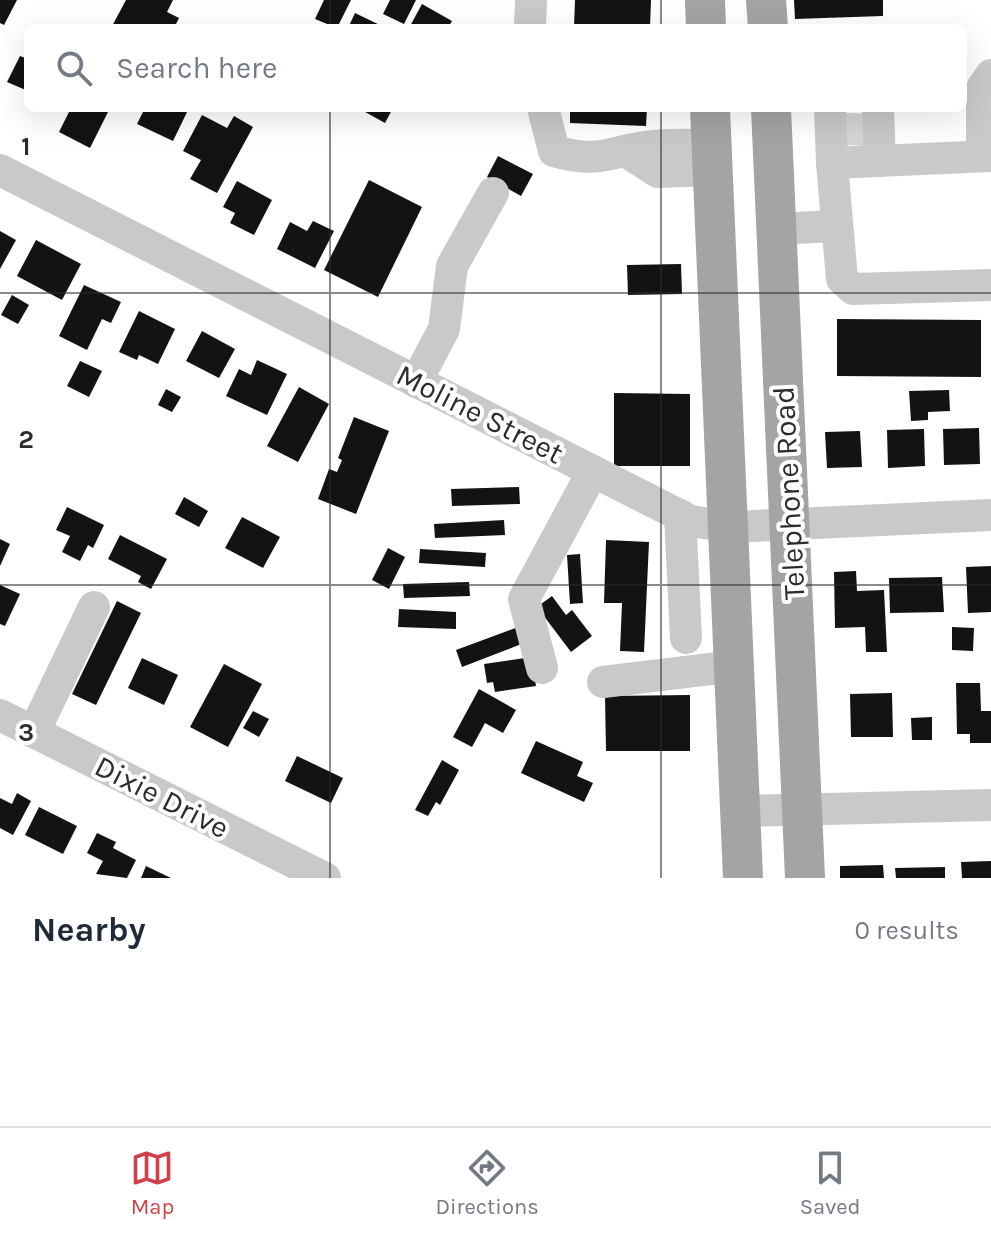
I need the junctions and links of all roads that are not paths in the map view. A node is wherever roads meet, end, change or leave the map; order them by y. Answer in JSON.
{"nodes":[{"id":1,"x":531,"y":0,"type":"edge"},
{"id":2,"x":705,"y":0,"type":"edge"},
{"id":3,"x":766,"y":0,"type":"edge"},
{"id":4,"x":530,"y":24,"type":"edge"},
{"id":5,"x":706,"y":24,"type":"edge"},
{"id":6,"x":768,"y":24,"type":"edge"},
{"id":7,"x":991,"y":75,"type":"edge"},
{"id":8,"x":544,"y":112,"type":"edge"},
{"id":9,"x":771,"y":112,"type":"edge"},
{"id":10,"x":859,"y":128,"type":"edge"},
{"id":11,"x":711,"y":141,"type":"edge"},
{"id":12,"x":987,"y":156,"type":"edge"},
{"id":13,"x":832,"y":163,"type":"junction"},
{"id":14,"x":0,"y":170,"type":"edge"},
{"id":15,"x":493,"y":193,"type":"dead end"},
{"id":16,"x":835,"y":226,"type":"junction"},
{"id":17,"x":775,"y":229,"type":"junction"},
{"id":18,"x":715,"y":232,"type":"junction"},
{"id":19,"x":991,"y":285,"type":"edge"},
{"id":20,"x":416,"y":382,"type":"junction"},
{"id":21,"x":593,"y":471,"type":"junction"},
{"id":22,"x":680,"y":515,"type":"junction"},
{"id":23,"x":991,"y":515,"type":"edge"},
{"id":24,"x":791,"y":523,"type":"junction"},
{"id":25,"x":730,"y":527,"type":"junction"},
{"id":26,"x":94,"y":607,"type":"dead end"},
{"id":27,"x":686,"y":638,"type":"dead end"},
{"id":28,"x":735,"y":666,"type":"junction"},
{"id":29,"x":542,"y":668,"type":"dead end"},
{"id":30,"x":603,"y":682,"type":"dead end"},
{"id":31,"x":0,"y":715,"type":"edge"},
{"id":32,"x":34,"y":732,"type":"junction"},
{"id":33,"x":991,"y":805,"type":"edge"},
{"id":34,"x":802,"y":808,"type":"junction"},
{"id":35,"x":740,"y":811,"type":"junction"},
{"id":36,"x":325,"y":878,"type":"edge"},
{"id":37,"x":743,"y":878,"type":"edge"},
{"id":38,"x":805,"y":878,"type":"edge"}],
"edges":[{"from":1,"to":4,"type":"street"},
{"from":2,"to":5,"type":"main road"},
{"from":3,"to":6,"type":"main road"},
{"from":7,"to":12,"type":"street"},
{"from":8,"to":11,"type":"street"},
{"from":9,"to":17,"type":"main road","name":"Telephone Road"},
{"from":10,"to":12,"type":"street"},
{"from":10,"to":13,"type":"street"},
{"from":10,"to":13,"type":"street"},
{"from":11,"to":18,"type":"main road","name":"Telephone Road"},
{"from":13,"to":16,"type":"street"},
{"from":14,"to":20,"type":"street","name":"Moline Street"},
{"from":15,"to":20,"type":"street"},
{"from":16,"to":17,"type":"street"},
{"from":16,"to":19,"type":"street"},
{"from":17,"to":18,"type":"main road"},
{"from":17,"to":24,"type":"main road","name":"Telephone Road"},
{"from":18,"to":25,"type":"main road","name":"Telephone Road"},
{"from":20,"to":21,"type":"street","name":"Moline Street"},
{"from":21,"to":22,"type":"street","name":"Moline Street"},
{"from":21,"to":29,"type":"street"},
{"from":22,"to":25,"type":"street","name":"Moline Street"},
{"from":22,"to":27,"type":"street"},
{"from":23,"to":24,"type":"street","name":"Moline Street"},
{"from":24,"to":25,"type":"street","name":"Moline Street"},
{"from":24,"to":34,"type":"main road","name":"Telephone Road"},
{"from":25,"to":28,"type":"main road","name":"Telephone Road"},
{"from":26,"to":32,"type":"street"},
{"from":28,"to":30,"type":"street"},
{"from":28,"to":35,"type":"main road","name":"Telephone Road"},
{"from":31,"to":32,"type":"street","name":"Dixie Drive"},
{"from":32,"to":36,"type":"street","name":"Dixie Drive"},
{"from":33,"to":34,"type":"street"},
{"from":34,"to":35,"type":"street"},
{"from":34,"to":38,"type":"main road","name":"Telephone Road"},
{"from":35,"to":37,"type":"main road","name":"Telephone Road"}]}
